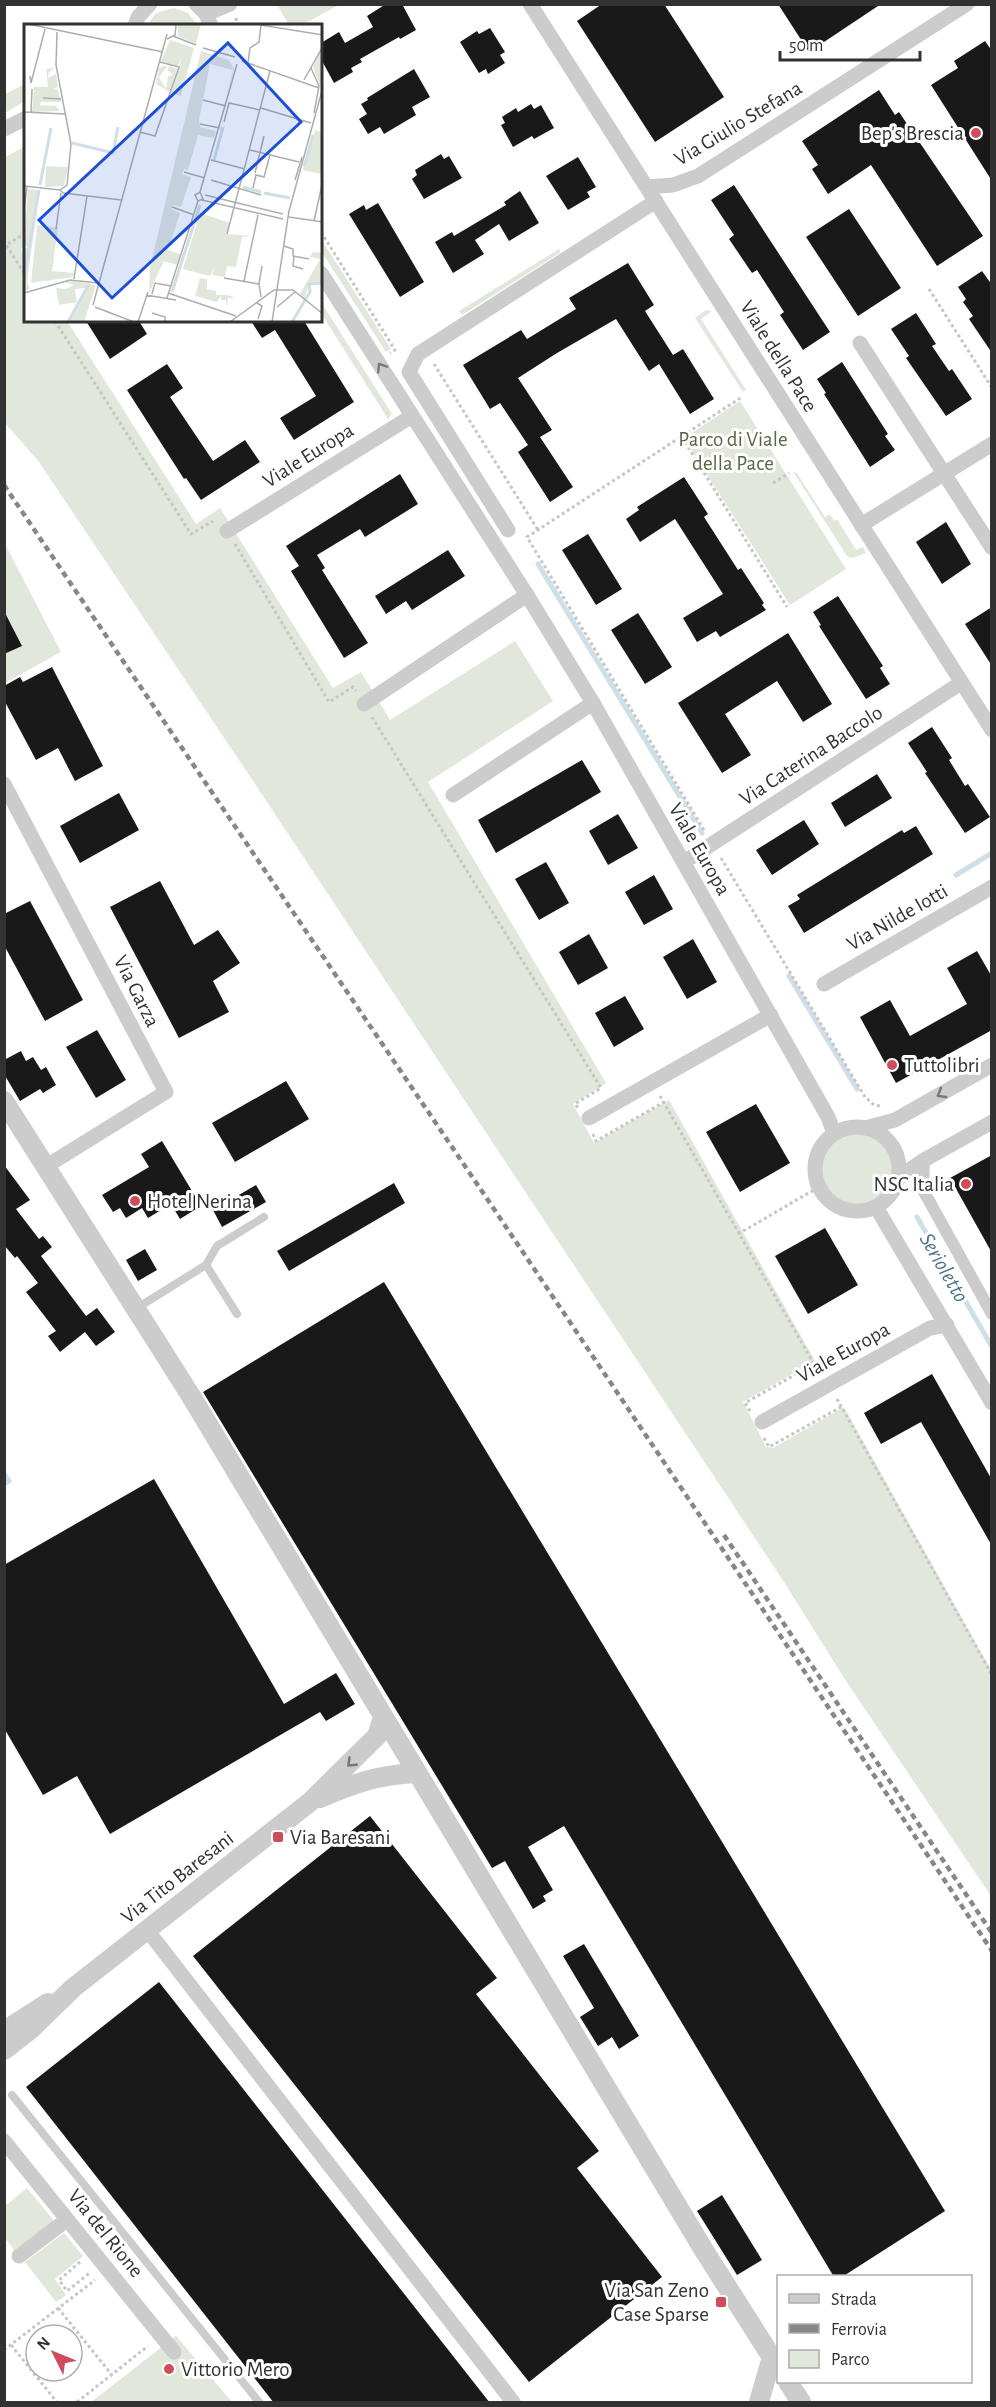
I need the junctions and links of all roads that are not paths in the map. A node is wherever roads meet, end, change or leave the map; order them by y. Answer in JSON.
{"nodes":[{"id":1,"x":150,"y":4,"type":"edge"},
{"id":2,"x":230,"y":4,"type":"edge"},
{"id":3,"x":530,"y":4,"type":"edge"},
{"id":4,"x":968,"y":4,"type":"edge"},
{"id":5,"x":204,"y":15,"type":"edge"},
{"id":6,"x":136,"y":24,"type":"edge"},
{"id":7,"x":24,"y":119,"type":"edge"},
{"id":8,"x":4,"y":129,"type":"edge"},
{"id":9,"x":647,"y":187,"type":"junction"},
{"id":10,"x":656,"y":201,"type":"junction"},
{"id":11,"x":322,"y":275,"type":"edge"},
{"id":12,"x":860,"y":343,"type":"dead end"},
{"id":13,"x":412,"y":416,"type":"junction"},
{"id":14,"x":992,"y":444,"type":"edge"},
{"id":15,"x":943,"y":474,"type":"junction"},
{"id":16,"x":861,"y":525,"type":"junction"},
{"id":17,"x":508,"y":530,"type":"dead end"},
{"id":18,"x":227,"y":531,"type":"road end"},
{"id":19,"x":992,"y":548,"type":"edge"},
{"id":20,"x":527,"y":595,"type":"junction"},
{"id":21,"x":961,"y":683,"type":"junction"},
{"id":22,"x":593,"y":703,"type":"junction"},
{"id":23,"x":364,"y":704,"type":"road end"},
{"id":24,"x":992,"y":730,"type":"edge"},
{"id":25,"x":4,"y":784,"type":"edge"},
{"id":26,"x":453,"y":795,"type":"dead end"},
{"id":27,"x":684,"y":862,"type":"junction"},
{"id":28,"x":992,"y":886,"type":"edge"},
{"id":29,"x":824,"y":984,"type":"dead end"},
{"id":30,"x":771,"y":1015,"type":"junction"},
{"id":31,"x":992,"y":1065,"type":"edge"},
{"id":32,"x":4,"y":1101,"type":"edge"},
{"id":33,"x":587,"y":1121,"type":"road end"},
{"id":34,"x":992,"y":1122,"type":"edge"},
{"id":35,"x":869,"y":1127,"type":"junction"},
{"id":36,"x":834,"y":1133,"type":"junction"},
{"id":37,"x":924,"y":1160,"type":"junction"},
{"id":38,"x":45,"y":1167,"type":"junction"},
{"id":39,"x":899,"y":1177,"type":"junction"},
{"id":40,"x":876,"y":1207,"type":"junction"},
{"id":41,"x":264,"y":1217,"type":"dead end"},
{"id":42,"x":206,"y":1265,"type":"junction"},
{"id":43,"x":136,"y":1308,"type":"junction"},
{"id":44,"x":237,"y":1314,"type":"dead end"},
{"id":45,"x":992,"y":1314,"type":"edge"},
{"id":46,"x":947,"y":1324,"type":"junction"},
{"id":47,"x":992,"y":1403,"type":"edge"},
{"id":48,"x":762,"y":1422,"type":"dead end"},
{"id":49,"x":383,"y":1718,"type":"junction"},
{"id":50,"x":416,"y":1773,"type":"junction"},
{"id":51,"x":310,"y":1802,"type":"junction"},
{"id":52,"x":148,"y":1931,"type":"junction"},
{"id":53,"x":73,"y":1988,"type":"junction"},
{"id":54,"x":4,"y":2031,"type":"edge"},
{"id":55,"x":4,"y":2050,"type":"edge"},
{"id":56,"x":12,"y":2095,"type":"dead end"},
{"id":57,"x":4,"y":2141,"type":"edge"},
{"id":58,"x":60,"y":2225,"type":"dead end"},
{"id":59,"x":19,"y":2256,"type":"dead end"},
{"id":60,"x":174,"y":2352,"type":"dead end"},
{"id":61,"x":775,"y":2362,"type":"edge"},
{"id":62,"x":789,"y":2383,"type":"edge"},
{"id":63,"x":259,"y":2403,"type":"edge"},
{"id":64,"x":513,"y":2403,"type":"edge"},
{"id":65,"x":759,"y":2403,"type":"edge"},
{"id":66,"x":801,"y":2403,"type":"edge"}],
"edges":[{"from":1,"to":6,"type":"street"},
{"from":2,"to":5,"type":"street"},
{"from":3,"to":9,"type":"street","name":"Viale della Pace"},
{"from":4,"to":9,"type":"street","name":"Via Giulio Stefana"},
{"from":7,"to":8,"type":"street"},
{"from":9,"to":10,"type":"street","name":"Viale della Pace"},
{"from":10,"to":16,"type":"street","name":"Viale della Pace"},
{"from":10,"to":17,"type":"street"},
{"from":13,"to":11,"type":"street","name":"Viale Europa","one_way":true},
{"from":12,"to":15,"type":"street"},
{"from":13,"to":18,"type":"street","name":"Viale Europa"},
{"from":13,"to":20,"type":"street","name":"Viale Europa"},
{"from":14,"to":15,"type":"street"},
{"from":15,"to":16,"type":"street"},
{"from":15,"to":19,"type":"street"},
{"from":16,"to":21,"type":"street","name":"Viale della Pace"},
{"from":20,"to":22,"type":"street","name":"Viale Europa"},
{"from":20,"to":23,"type":"street"},
{"from":21,"to":24,"type":"street","name":"Viale della Pace"},
{"from":21,"to":27,"type":"street","name":"Via Caterina Baccolo"},
{"from":22,"to":26,"type":"street"},
{"from":22,"to":27,"type":"street","name":"Viale Europa"},
{"from":25,"to":38,"type":"street","name":"Via Garza"},
{"from":27,"to":30,"type":"street","name":"Viale Europa"},
{"from":28,"to":29,"type":"street","name":"Via Nilde Iotti"},
{"from":30,"to":33,"type":"street"},
{"from":30,"to":36,"type":"street","name":"Viale Europa"},
{"from":31,"to":35,"type":"street","one_way":true},
{"from":32,"to":38,"type":"street"},
{"from":34,"to":37,"type":"street"},
{"from":35,"to":36,"type":"street"},
{"from":35,"to":39,"type":"street"},
{"from":36,"to":40,"type":"street"},
{"from":37,"to":39,"type":"street"},
{"from":37,"to":45,"type":"street"},
{"from":38,"to":43,"type":"street"},
{"from":39,"to":40,"type":"street"},
{"from":40,"to":46,"type":"street"},
{"from":41,"to":42,"type":"lane"},
{"from":42,"to":43,"type":"lane"},
{"from":42,"to":44,"type":"lane"},
{"from":43,"to":49,"type":"street"},
{"from":46,"to":47,"type":"street"},
{"from":46,"to":48,"type":"street","name":"Viale Europa"},
{"from":49,"to":50,"type":"street"},
{"from":49,"to":51,"type":"street","name":"Via Tito Baresani","one_way":true},
{"from":50,"to":51,"type":"street","name":"Via Tito Baresani"},
{"from":50,"to":61,"type":"street"},
{"from":51,"to":52,"type":"street","name":"Via Tito Baresani"},
{"from":52,"to":53,"type":"street","name":"Via Tito Baresani"},
{"from":52,"to":64,"type":"street"},
{"from":53,"to":54,"type":"street","name":"Via Tito Baresani"},
{"from":53,"to":55,"type":"street","name":"Via Tito Baresani"},
{"from":56,"to":63,"type":"lane"},
{"from":57,"to":60,"type":"street","name":"Via del Rione"},
{"from":58,"to":59,"type":"street"},
{"from":61,"to":65,"type":"street"},
{"from":62,"to":66,"type":"street"}]}
